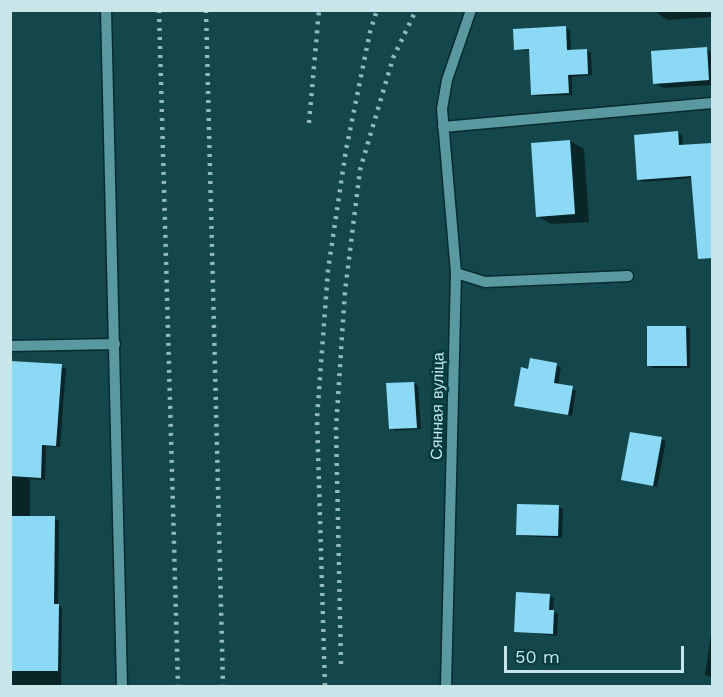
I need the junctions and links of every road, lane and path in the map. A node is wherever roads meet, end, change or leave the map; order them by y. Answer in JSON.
{"nodes":[{"id":1,"x":106,"y":10,"type":"edge"},
{"id":2,"x":471,"y":10,"type":"edge"},
{"id":3,"x":712,"y":103,"type":"edge"},
{"id":4,"x":443,"y":127,"type":"junction"},
{"id":5,"x":456,"y":273,"type":"junction"},
{"id":6,"x":628,"y":276,"type":"dead end"},
{"id":7,"x":115,"y":344,"type":"junction"},
{"id":8,"x":10,"y":346,"type":"edge"},
{"id":9,"x":122,"y":687,"type":"edge"},
{"id":10,"x":446,"y":687,"type":"edge"}],
"edges":[{"from":1,"to":7,"type":"street"},
{"from":2,"to":4,"type":"street","name":"Сянная вуліца"},
{"from":3,"to":4,"type":"street"},
{"from":4,"to":5,"type":"street","name":"Сянная вуліца"},
{"from":5,"to":6,"type":"street"},
{"from":5,"to":10,"type":"street","name":"Сянная вуліца"},
{"from":7,"to":8,"type":"street"},
{"from":7,"to":9,"type":"street"}]}
